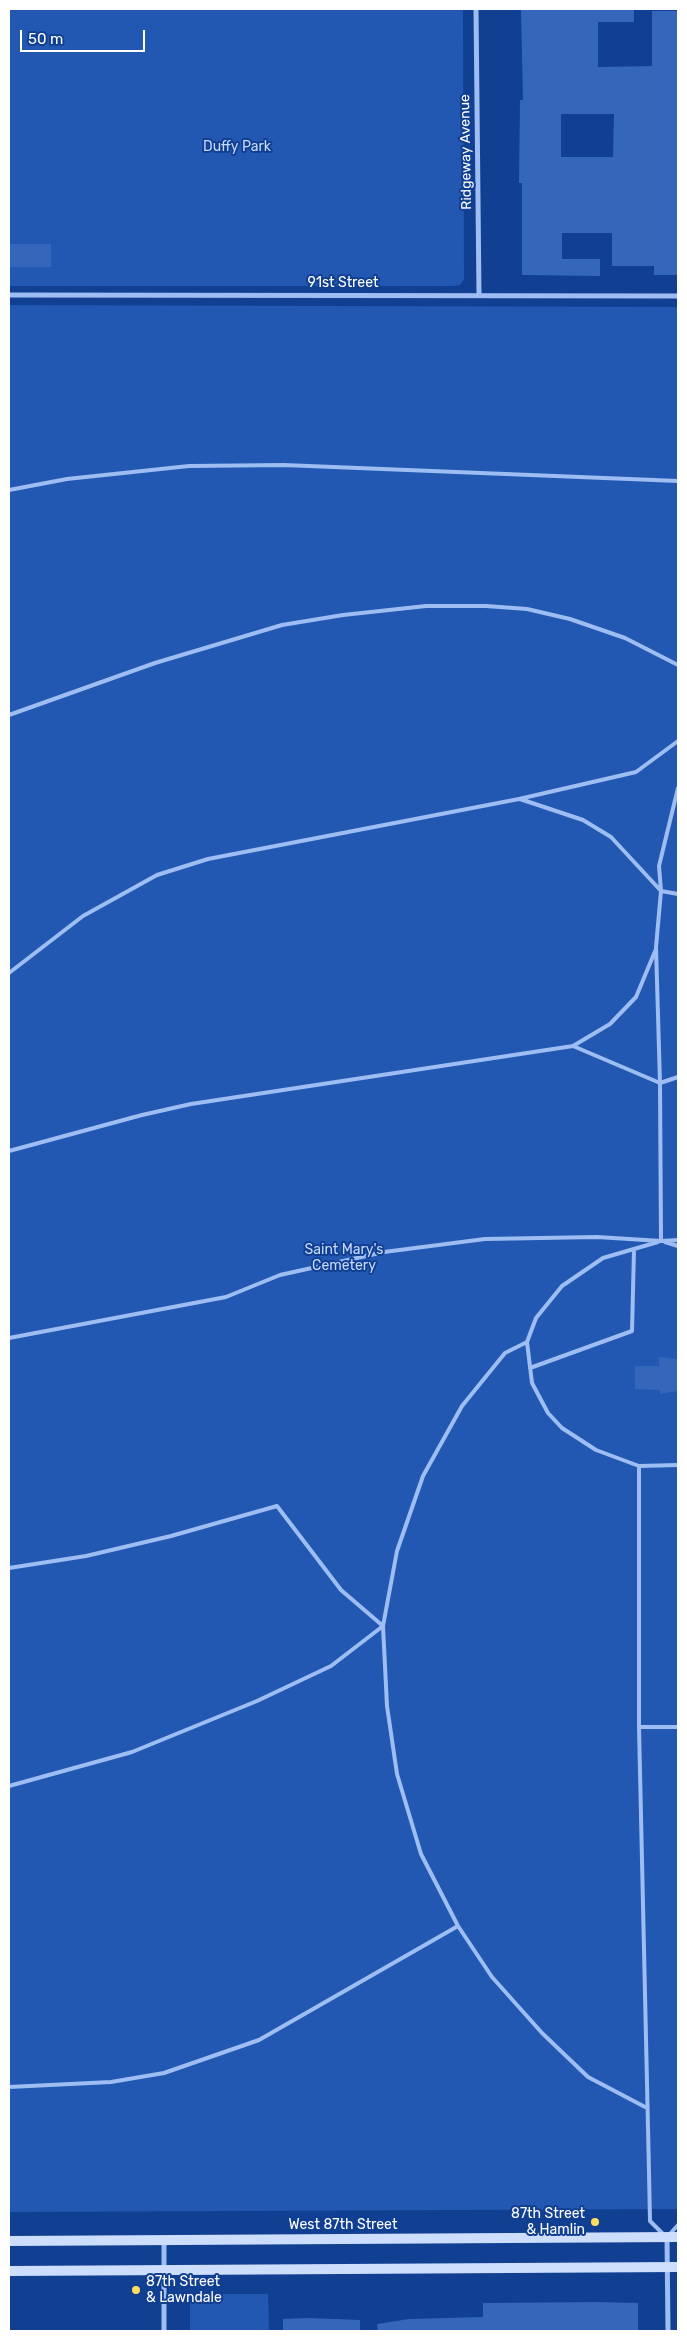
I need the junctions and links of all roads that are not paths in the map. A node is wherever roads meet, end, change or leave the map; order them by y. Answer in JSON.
{"nodes":[{"id":1,"x":476,"y":9,"type":"edge"},
{"id":2,"x":478,"y":294,"type":"junction"},
{"id":3,"x":9,"y":295,"type":"edge"},
{"id":4,"x":678,"y":296,"type":"edge"},
{"id":5,"x":678,"y":480,"type":"edge"},
{"id":6,"x":9,"y":490,"type":"edge"},
{"id":7,"x":678,"y":665,"type":"edge"},
{"id":8,"x":9,"y":715,"type":"edge"},
{"id":9,"x":678,"y":740,"type":"edge"},
{"id":10,"x":678,"y":788,"type":"edge"},
{"id":11,"x":519,"y":799,"type":"junction"},
{"id":12,"x":661,"y":891,"type":"junction"},
{"id":13,"x":678,"y":894,"type":"edge"},
{"id":14,"x":656,"y":947,"type":"junction"},
{"id":15,"x":9,"y":973,"type":"edge"},
{"id":16,"x":573,"y":1046,"type":"junction"},
{"id":17,"x":678,"y":1077,"type":"edge"},
{"id":18,"x":660,"y":1083,"type":"junction"},
{"id":19,"x":9,"y":1151,"type":"edge"},
{"id":20,"x":678,"y":1240,"type":"edge"},
{"id":21,"x":661,"y":1241,"type":"junction"},
{"id":22,"x":678,"y":1246,"type":"edge"},
{"id":23,"x":634,"y":1250,"type":"junction"},
{"id":24,"x":9,"y":1338,"type":"edge"},
{"id":25,"x":527,"y":1342,"type":"junction"},
{"id":26,"x":530,"y":1368,"type":"junction"},
{"id":27,"x":678,"y":1465,"type":"edge"},
{"id":28,"x":639,"y":1466,"type":"junction"},
{"id":29,"x":9,"y":1568,"type":"edge"},
{"id":30,"x":383,"y":1626,"type":"junction"},
{"id":31,"x":640,"y":1727,"type":"junction"},
{"id":32,"x":678,"y":1727,"type":"edge"},
{"id":33,"x":9,"y":1786,"type":"edge"},
{"id":34,"x":458,"y":1926,"type":"junction"},
{"id":35,"x":9,"y":2087,"type":"edge"},
{"id":36,"x":647,"y":2108,"type":"junction"},
{"id":37,"x":678,"y":2225,"type":"edge"},
{"id":38,"x":667,"y":2238,"type":"junction"},
{"id":39,"x":678,"y":2238,"type":"edge"},
{"id":40,"x":164,"y":2240,"type":"junction"},
{"id":41,"x":9,"y":2241,"type":"edge"},
{"id":42,"x":667,"y":2267,"type":"junction"},
{"id":43,"x":678,"y":2267,"type":"edge"},
{"id":44,"x":164,"y":2270,"type":"junction"},
{"id":45,"x":9,"y":2271,"type":"edge"},
{"id":46,"x":164,"y":2331,"type":"edge"},
{"id":47,"x":668,"y":2331,"type":"edge"}],
"edges":[{"from":1,"to":2,"type":"street","name":"Ridgeway Avenue"},
{"from":2,"to":3,"type":"street","name":"91st Street"},
{"from":2,"to":4,"type":"street","name":"91st Street"},
{"from":5,"to":6,"type":"lane"},
{"from":7,"to":8,"type":"lane"},
{"from":9,"to":11,"type":"lane"},
{"from":10,"to":12,"type":"lane"},
{"from":11,"to":12,"type":"lane"},
{"from":11,"to":15,"type":"lane"},
{"from":12,"to":13,"type":"lane"},
{"from":12,"to":14,"type":"lane"},
{"from":14,"to":16,"type":"lane"},
{"from":14,"to":18,"type":"lane"},
{"from":16,"to":18,"type":"lane"},
{"from":16,"to":19,"type":"lane"},
{"from":17,"to":18,"type":"lane"},
{"from":18,"to":21,"type":"lane"},
{"from":20,"to":21,"type":"lane"},
{"from":21,"to":22,"type":"lane"},
{"from":21,"to":23,"type":"lane"},
{"from":21,"to":24,"type":"lane"},
{"from":23,"to":25,"type":"lane"},
{"from":23,"to":26,"type":"lane"},
{"from":25,"to":26,"type":"lane"},
{"from":25,"to":30,"type":"lane"},
{"from":26,"to":28,"type":"lane"},
{"from":27,"to":28,"type":"lane"},
{"from":28,"to":31,"type":"lane"},
{"from":29,"to":30,"type":"lane"},
{"from":30,"to":33,"type":"lane"},
{"from":30,"to":34,"type":"lane"},
{"from":31,"to":32,"type":"lane"},
{"from":31,"to":36,"type":"lane"},
{"from":34,"to":35,"type":"lane"},
{"from":34,"to":36,"type":"lane"},
{"from":36,"to":38,"type":"lane"},
{"from":37,"to":38,"type":"lane"},
{"from":38,"to":39,"type":"main road","name":"West 87th Street"},
{"from":38,"to":40,"type":"main road","name":"West 87th Street"},
{"from":38,"to":42,"type":"street"},
{"from":40,"to":41,"type":"main road","name":"West 87th Street"},
{"from":40,"to":44,"type":"street"},
{"from":42,"to":43,"type":"main road"},
{"from":42,"to":44,"type":"main road"},
{"from":42,"to":47,"type":"street"},
{"from":44,"to":45,"type":"main road"},
{"from":44,"to":46,"type":"street"}]}
